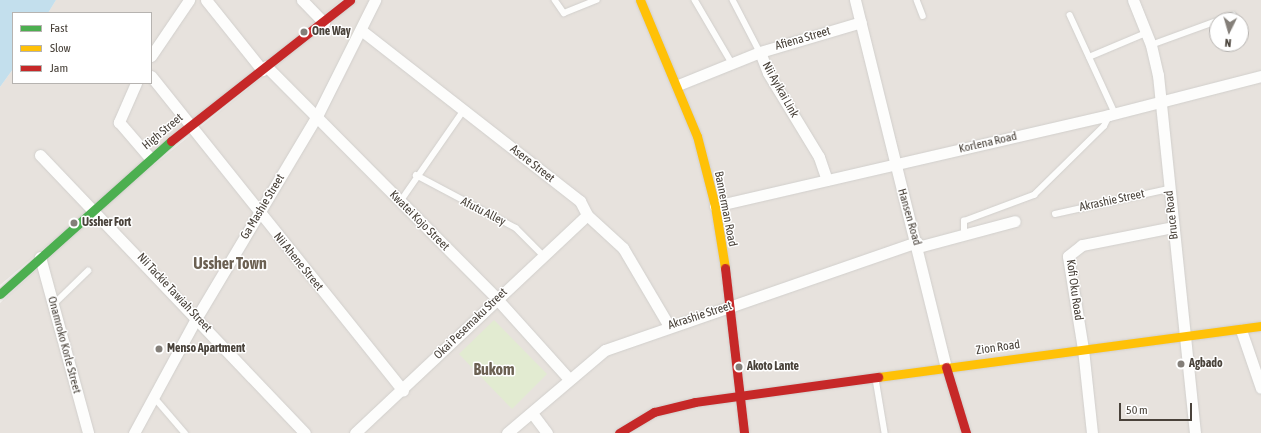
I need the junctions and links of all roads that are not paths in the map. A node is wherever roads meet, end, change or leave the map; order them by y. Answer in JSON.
{"nodes":[{"id":1,"x":189,"y":0,"type":"edge"},
{"id":2,"x":206,"y":0,"type":"edge"},
{"id":3,"x":302,"y":0,"type":"edge"},
{"id":4,"x":350,"y":0,"type":"edge"},
{"id":5,"x":375,"y":0,"type":"edge"},
{"id":6,"x":555,"y":0,"type":"edge"},
{"id":7,"x":596,"y":0,"type":"edge"},
{"id":8,"x":640,"y":0,"type":"edge"},
{"id":9,"x":695,"y":0,"type":"edge"},
{"id":10,"x":733,"y":0,"type":"edge"},
{"id":11,"x":855,"y":0,"type":"edge"},
{"id":12,"x":917,"y":0,"type":"edge"},
{"id":13,"x":1133,"y":0,"type":"edge"},
{"id":14,"x":1070,"y":15,"type":"dead end"},
{"id":15,"x":923,"y":16,"type":"dead end"},
{"id":16,"x":861,"y":22,"type":"junction"},
{"id":17,"x":324,"y":24,"type":"junction"},
{"id":18,"x":1209,"y":24,"type":"edge"},
{"id":19,"x":361,"y":30,"type":"junction"},
{"id":20,"x":1146,"y":33,"type":"junction"},
{"id":21,"x":1151,"y":45,"type":"junction"},
{"id":22,"x":760,"y":52,"type":"junction"},
{"id":23,"x":152,"y":55,"type":"edge"},
{"id":24,"x":1090,"y":57,"type":"junction"},
{"id":25,"x":732,"y":63,"type":"junction"},
{"id":26,"x":264,"y":68,"type":"junction"},
{"id":27,"x":1261,"y":76,"type":"edge"},
{"id":28,"x":152,"y":77,"type":"edge"},
{"id":29,"x":136,"y":84,"type":"edge"},
{"id":30,"x":678,"y":85,"type":"junction"},
{"id":31,"x":1162,"y":103,"type":"junction"},
{"id":32,"x":464,"y":110,"type":"junction"},
{"id":33,"x":1112,"y":114,"type":"junction"},
{"id":34,"x":316,"y":116,"type":"junction"},
{"id":35,"x":190,"y":124,"type":"junction"},
{"id":36,"x":40,"y":155,"type":"dead end"},
{"id":37,"x":150,"y":158,"type":"junction"},
{"id":38,"x":894,"y":164,"type":"junction"},
{"id":39,"x":416,"y":175,"type":"junction"},
{"id":40,"x":827,"y":180,"type":"junction"},
{"id":41,"x":1169,"y":189,"type":"junction"},
{"id":42,"x":400,"y":202,"type":"junction"},
{"id":43,"x":715,"y":206,"type":"junction"},
{"id":44,"x":93,"y":207,"type":"junction"},
{"id":45,"x":258,"y":214,"type":"junction"},
{"id":46,"x":1055,"y":214,"type":"dead end"},
{"id":47,"x":587,"y":215,"type":"junction"},
{"id":48,"x":1015,"y":221,"type":"dead end"},
{"id":49,"x":1173,"y":227,"type":"junction"},
{"id":50,"x":964,"y":235,"type":"junction"},
{"id":51,"x":918,"y":244,"type":"junction"},
{"id":52,"x":545,"y":256,"type":"junction"},
{"id":53,"x":40,"y":257,"type":"junction"},
{"id":54,"x":88,"y":271,"type":"dead end"},
{"id":55,"x":0,"y":294,"type":"edge"},
{"id":56,"x":497,"y":299,"type":"junction"},
{"id":57,"x":53,"y":305,"type":"junction"},
{"id":58,"x":731,"y":306,"type":"junction"},
{"id":59,"x":197,"y":317,"type":"junction"},
{"id":60,"x":669,"y":326,"type":"junction"},
{"id":61,"x":1261,"y":326,"type":"edge"},
{"id":62,"x":1240,"y":330,"type":"junction"},
{"id":63,"x":1186,"y":337,"type":"junction"},
{"id":64,"x":1083,"y":349,"type":"junction"},
{"id":65,"x":946,"y":367,"type":"junction"},
{"id":66,"x":876,"y":377,"type":"junction"},
{"id":67,"x":568,"y":379,"type":"junction"},
{"id":68,"x":1261,"y":388,"type":"edge"},
{"id":69,"x":403,"y":390,"type":"junction"},
{"id":70,"x":739,"y":396,"type":"junction"},
{"id":71,"x":154,"y":397,"type":"junction"},
{"id":72,"x":532,"y":413,"type":"junction"},
{"id":73,"x":88,"y":433,"type":"edge"},
{"id":74,"x":134,"y":433,"type":"edge"},
{"id":75,"x":185,"y":433,"type":"edge"},
{"id":76,"x":305,"y":433,"type":"edge"},
{"id":77,"x":355,"y":433,"type":"edge"},
{"id":78,"x":507,"y":433,"type":"edge"},
{"id":79,"x":547,"y":433,"type":"edge"},
{"id":80,"x":619,"y":433,"type":"edge"},
{"id":81,"x":744,"y":433,"type":"edge"},
{"id":82,"x":885,"y":433,"type":"edge"},
{"id":83,"x":966,"y":433,"type":"edge"},
{"id":84,"x":1092,"y":433,"type":"edge"},
{"id":85,"x":1195,"y":433,"type":"edge"}],
"edges":[{"from":1,"to":23,"type":"street"},
{"from":2,"to":26,"type":"street","name":"Kwatei Kojo Street"},
{"from":3,"to":17,"type":"street"},
{"from":4,"to":17,"type":"street","name":"High Street"},
{"from":5,"to":19,"type":"street","name":"Ga Mashie Street"},
{"from":6,"to":7,"type":"lane"},
{"from":8,"to":30,"type":"street","name":"Bannerman Road"},
{"from":9,"to":25,"type":"lane"},
{"from":10,"to":22,"type":"lane","name":"Nii Ayikai Link"},
{"from":11,"to":16,"type":"street","name":"Hansen Road"},
{"from":12,"to":15,"type":"lane"},
{"from":13,"to":20,"type":"street","name":"Bruce Road"},
{"from":14,"to":24,"type":"lane"},
{"from":16,"to":22,"type":"street","name":"Afiena Street"},
{"from":16,"to":38,"type":"street","name":"Hansen Road"},
{"from":17,"to":26,"type":"street","name":"High Street"},
{"from":18,"to":21,"type":"lane"},
{"from":19,"to":32,"type":"street","name":"Asere Street"},
{"from":19,"to":34,"type":"street","name":"Ga Mashie Street"},
{"from":20,"to":21,"type":"street","name":"Bruce Road"},
{"from":20,"to":24,"type":"lane"},
{"from":21,"to":31,"type":"street","name":"Bruce Road"},
{"from":22,"to":25,"type":"street","name":"Afiena Street"},
{"from":22,"to":40,"type":"street","name":"Nii Ayikai Link"},
{"from":24,"to":33,"type":"lane"},
{"from":25,"to":30,"type":"street","name":"Afiena Street"},
{"from":26,"to":34,"type":"street","name":"Kwatei Kojo Street"},
{"from":26,"to":35,"type":"street","name":"High Street"},
{"from":27,"to":31,"type":"street","name":"Korlena Road"},
{"from":28,"to":35,"type":"street","name":"Nii Ahene Street"},
{"from":29,"to":37,"type":"street"},
{"from":30,"to":43,"type":"street","name":"Bannerman Road"},
{"from":31,"to":33,"type":"street","name":"Korlena Road"},
{"from":31,"to":41,"type":"street","name":"Bruce Road"},
{"from":32,"to":39,"type":"lane"},
{"from":32,"to":47,"type":"street","name":"Asere Street"},
{"from":33,"to":38,"type":"street","name":"Korlena Road"},
{"from":33,"to":50,"type":"lane"},
{"from":34,"to":42,"type":"street","name":"Kwatei Kojo Street"},
{"from":34,"to":45,"type":"street","name":"Ga Mashie Street"},
{"from":35,"to":37,"type":"street","name":"High Street"},
{"from":35,"to":45,"type":"street","name":"Nii Ahene Street"},
{"from":36,"to":44,"type":"street","name":"Nii Tackie Tawiah Street"},
{"from":37,"to":44,"type":"street","name":"High Street"},
{"from":38,"to":40,"type":"street","name":"Korlena Road"},
{"from":38,"to":51,"type":"street","name":"Hansen Road"},
{"from":39,"to":42,"type":"lane"},
{"from":39,"to":52,"type":"lane","name":"Afutu Alley"},
{"from":40,"to":43,"type":"street","name":"Korlena Road"},
{"from":41,"to":46,"type":"lane","name":"Akrashie Street"},
{"from":41,"to":49,"type":"street","name":"Bruce Road"},
{"from":42,"to":56,"type":"street","name":"Kwatei Kojo Street"},
{"from":43,"to":58,"type":"street","name":"Bannerman Road"},
{"from":44,"to":53,"type":"street","name":"High Street"},
{"from":44,"to":59,"type":"street","name":"Nii Tackie Tawiah Street"},
{"from":45,"to":59,"type":"street","name":"Ga Mashie Street"},
{"from":45,"to":69,"type":"street","name":"Nii Ahene Street"},
{"from":47,"to":52,"type":"street","name":"Okai Pesemaku Street"},
{"from":47,"to":60,"type":"street","name":"Asere Street"},
{"from":48,"to":50,"type":"street","name":"Akrashie Street"},
{"from":49,"to":63,"type":"street","name":"Bruce Road"},
{"from":49,"to":64,"type":"street","name":"Kofi Oku Road"},
{"from":50,"to":51,"type":"street","name":"Akrashie Street"},
{"from":51,"to":58,"type":"street","name":"Akrashie Street"},
{"from":51,"to":65,"type":"street","name":"Hansen Road"},
{"from":52,"to":56,"type":"street","name":"Okai Pesemaku Street"},
{"from":53,"to":55,"type":"street","name":"High Street"},
{"from":53,"to":57,"type":"street","name":"Onamroko Korle Street"},
{"from":54,"to":57,"type":"lane"},
{"from":56,"to":67,"type":"street","name":"Kwatei Kojo Street"},
{"from":56,"to":69,"type":"street","name":"Okai Pesemaku Street"},
{"from":57,"to":73,"type":"street","name":"Onamroko Korle Street"},
{"from":58,"to":60,"type":"street","name":"Akrashie Street"},
{"from":58,"to":70,"type":"street","name":"Bannerman Road"},
{"from":59,"to":71,"type":"street","name":"Ga Mashie Street"},
{"from":59,"to":76,"type":"street","name":"Nii Tackie Tawiah Street"},
{"from":60,"to":67,"type":"street","name":"Akrashie Street"},
{"from":61,"to":62,"type":"street","name":"Zion Road"},
{"from":62,"to":63,"type":"street","name":"Zion Road"},
{"from":62,"to":68,"type":"street"},
{"from":63,"to":64,"type":"street","name":"Zion Road"},
{"from":63,"to":85,"type":"street","name":"Bruce Road"},
{"from":64,"to":65,"type":"street","name":"Zion Road"},
{"from":64,"to":84,"type":"street","name":"Kofi Oku Road"},
{"from":65,"to":66,"type":"street","name":"Zion Road"},
{"from":65,"to":83,"type":"street","name":"Hansen Road"},
{"from":66,"to":70,"type":"street","name":"Zion Road"},
{"from":66,"to":82,"type":"lane"},
{"from":67,"to":72,"type":"street","name":"Akrashie Street"},
{"from":69,"to":77,"type":"street","name":"Okai Pesemaku Street"},
{"from":70,"to":80,"type":"street","name":"Zion Road"},
{"from":70,"to":81,"type":"street","name":"Bannerman Road"},
{"from":71,"to":74,"type":"street","name":"Ga Mashie Street"},
{"from":71,"to":75,"type":"lane"},
{"from":72,"to":78,"type":"street","name":"Akrashie Street"},
{"from":72,"to":79,"type":"street"}]}
